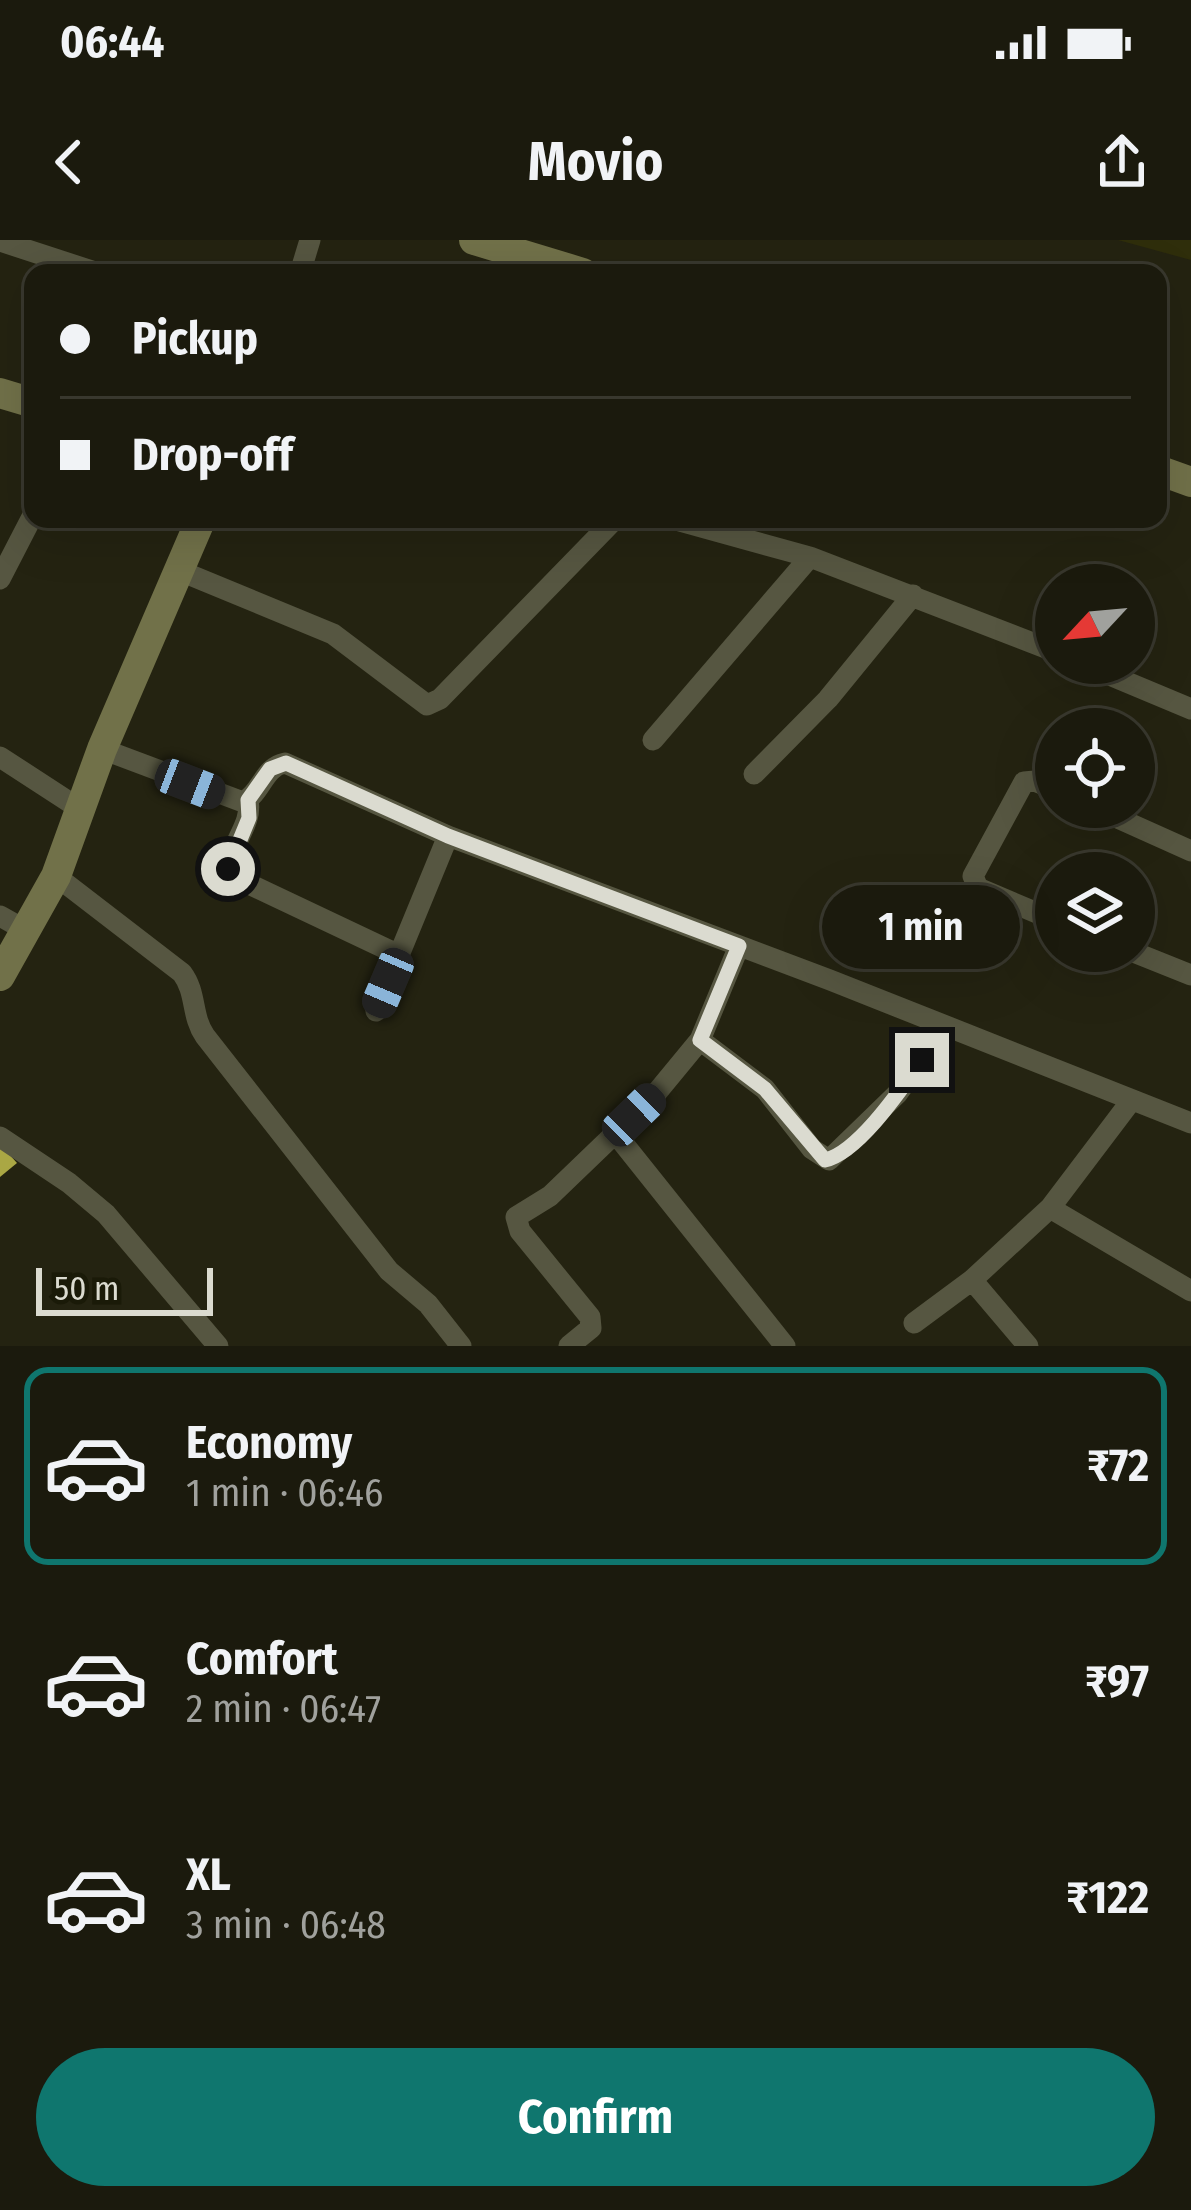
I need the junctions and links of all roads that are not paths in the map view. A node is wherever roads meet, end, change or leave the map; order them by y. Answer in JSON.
{"nodes":[{"id":1,"x":474,"y":240,"type":"edge"},
{"id":2,"x":2,"y":247,"type":"edge"},
{"id":3,"x":65,"y":264,"type":"edge"},
{"id":4,"x":553,"y":264,"type":"edge"},
{"id":5,"x":26,"y":528,"type":"edge"},
{"id":6,"x":197,"y":528,"type":"edge"},
{"id":7,"x":605,"y":528,"type":"edge"},
{"id":8,"x":705,"y":528,"type":"edge"},
{"id":9,"x":810,"y":557,"type":"junction"},
{"id":10,"x":178,"y":570,"type":"junction"},
{"id":11,"x":0,"y":579,"type":"edge"},
{"id":12,"x":913,"y":596,"type":"junction"},
{"id":13,"x":1035,"y":644,"type":"edge"},
{"id":14,"x":1132,"y":684,"type":"edge"},
{"id":15,"x":1191,"y":709,"type":"edge"},
{"id":16,"x":652,"y":740,"type":"dead end"},
{"id":17,"x":102,"y":749,"type":"junction"},
{"id":18,"x":0,"y":757,"type":"edge"},
{"id":19,"x":754,"y":774,"type":"dead end"},
{"id":20,"x":1035,"y":781,"type":"edge"},
{"id":21,"x":248,"y":800,"type":"junction"},
{"id":22,"x":80,"y":808,"type":"junction"},
{"id":23,"x":1141,"y":828,"type":"edge"},
{"id":24,"x":448,"y":836,"type":"junction"},
{"id":25,"x":1191,"y":850,"type":"edge"},
{"id":26,"x":56,"y":876,"type":"junction"},
{"id":27,"x":1035,"y":912,"type":"edge"},
{"id":28,"x":12,"y":923,"type":"edge"},
{"id":29,"x":739,"y":946,"type":"junction"},
{"id":30,"x":399,"y":955,"type":"junction"},
{"id":31,"x":1155,"y":961,"type":"edge"},
{"id":32,"x":1191,"y":975,"type":"edge"},
{"id":33,"x":0,"y":976,"type":"edge"},
{"id":34,"x":376,"y":1011,"type":"dead end"},
{"id":35,"x":946,"y":1026,"type":"junction"},
{"id":36,"x":700,"y":1040,"type":"junction"},
{"id":37,"x":1131,"y":1101,"type":"junction"},
{"id":38,"x":1191,"y":1123,"type":"edge"},
{"id":39,"x":615,"y":1133,"type":"junction"},
{"id":40,"x":0,"y":1137,"type":"edge"},
{"id":41,"x":1050,"y":1208,"type":"junction"},
{"id":42,"x":972,"y":1280,"type":"junction"},
{"id":43,"x":1191,"y":1291,"type":"edge"},
{"id":44,"x":914,"y":1323,"type":"dead end"},
{"id":45,"x":218,"y":1346,"type":"edge"},
{"id":46,"x":461,"y":1346,"type":"edge"},
{"id":47,"x":569,"y":1346,"type":"edge"},
{"id":48,"x":784,"y":1346,"type":"edge"},
{"id":49,"x":1028,"y":1346,"type":"edge"}],
"edges":[{"from":1,"to":4,"type":"street"},
{"from":2,"to":3,"type":"street"},
{"from":5,"to":11,"type":"street"},
{"from":6,"to":10,"type":"street"},
{"from":7,"to":10,"type":"street"},
{"from":8,"to":9,"type":"street"},
{"from":9,"to":12,"type":"street"},
{"from":9,"to":16,"type":"street"},
{"from":10,"to":17,"type":"street"},
{"from":12,"to":13,"type":"street"},
{"from":12,"to":19,"type":"street"},
{"from":14,"to":15,"type":"street"},
{"from":17,"to":21,"type":"street"},
{"from":17,"to":22,"type":"street"},
{"from":18,"to":22,"type":"street"},
{"from":20,"to":27,"type":"street"},
{"from":21,"to":24,"type":"street"},
{"from":21,"to":30,"type":"street"},
{"from":22,"to":26,"type":"street"},
{"from":23,"to":25,"type":"street"},
{"from":24,"to":29,"type":"street"},
{"from":24,"to":30,"type":"street"},
{"from":26,"to":28,"type":"street"},
{"from":26,"to":46,"type":"street"},
{"from":28,"to":33,"type":"street"},
{"from":29,"to":35,"type":"street"},
{"from":29,"to":36,"type":"street"},
{"from":30,"to":34,"type":"street"},
{"from":31,"to":32,"type":"street"},
{"from":35,"to":36,"type":"street"},
{"from":35,"to":37,"type":"street"},
{"from":36,"to":39,"type":"street"},
{"from":37,"to":38,"type":"street"},
{"from":37,"to":41,"type":"street"},
{"from":39,"to":47,"type":"street"},
{"from":39,"to":48,"type":"street"},
{"from":40,"to":45,"type":"street"},
{"from":41,"to":42,"type":"street"},
{"from":41,"to":43,"type":"street"},
{"from":42,"to":44,"type":"street"},
{"from":42,"to":49,"type":"street"}]}
